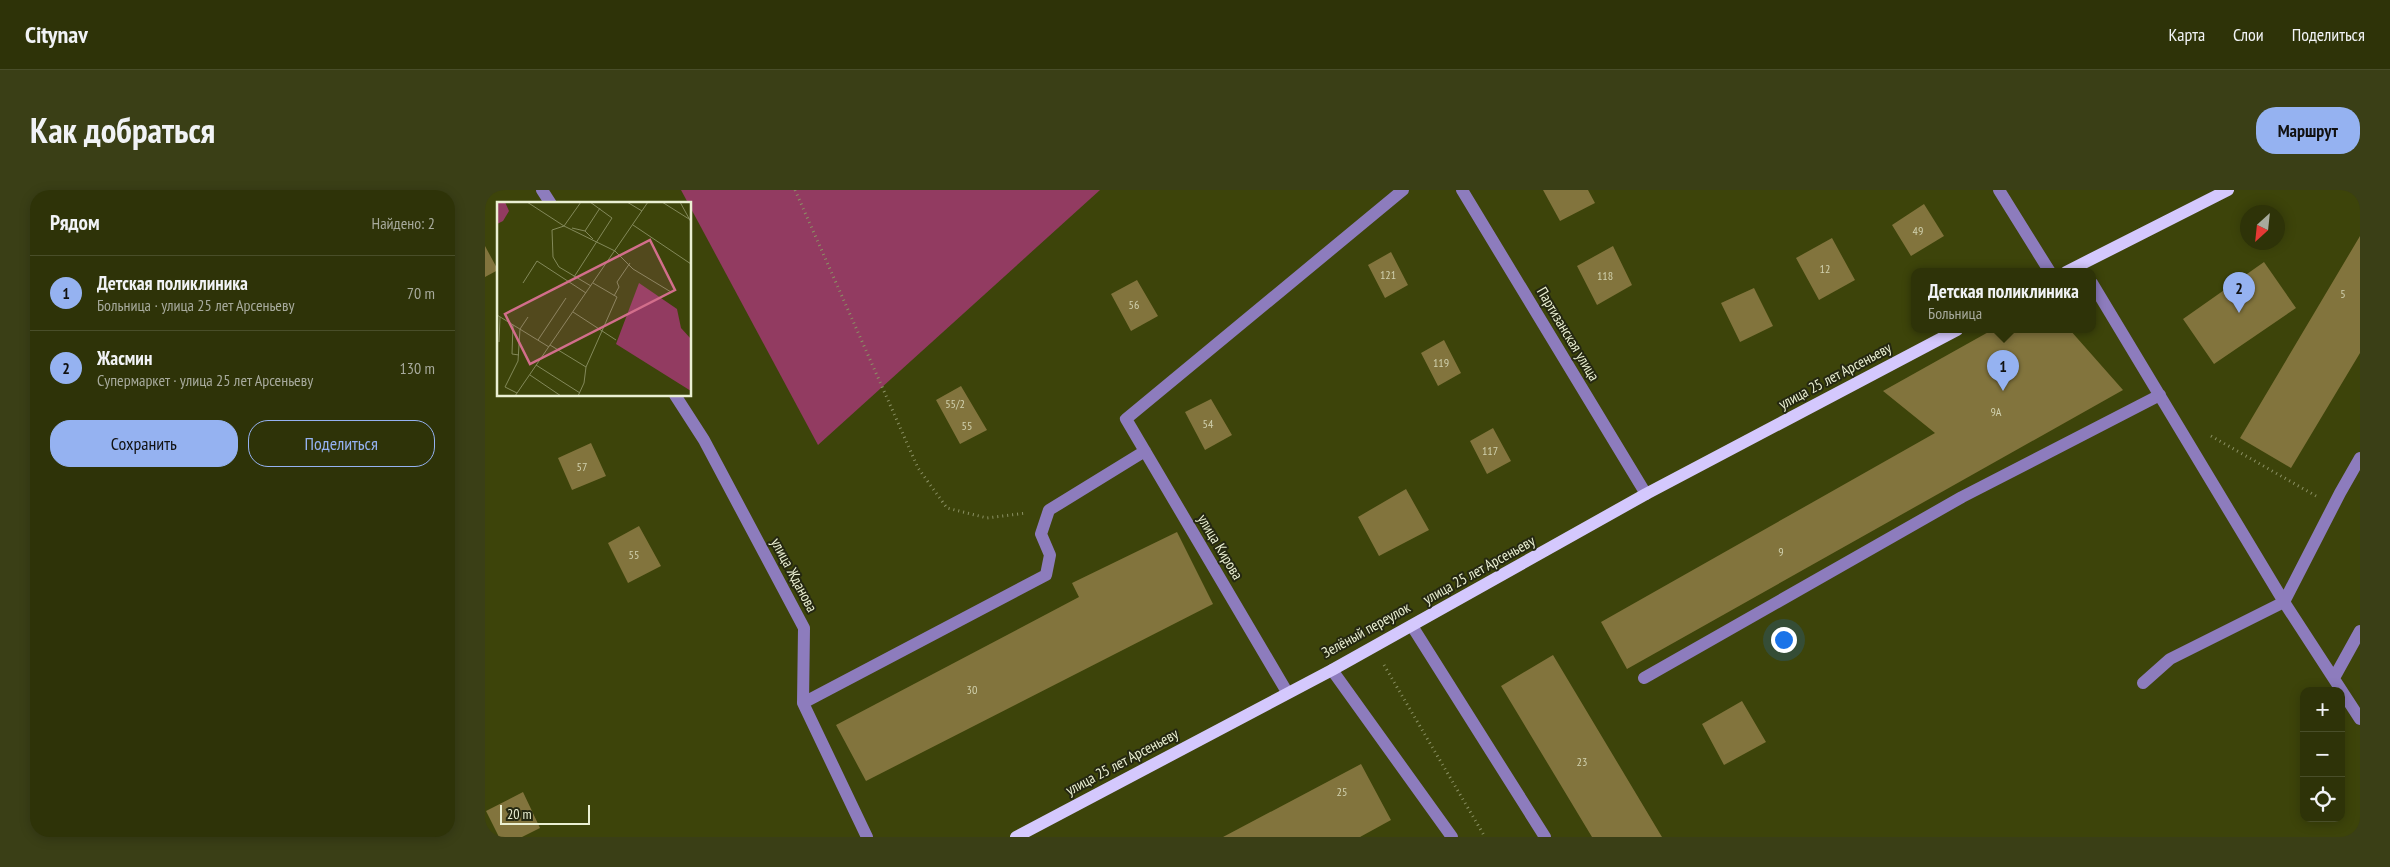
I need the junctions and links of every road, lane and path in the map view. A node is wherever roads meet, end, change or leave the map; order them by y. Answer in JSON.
{"nodes":[{"id":1,"x":542,"y":190,"type":"edge"},
{"id":2,"x":795,"y":190,"type":"edge"},
{"id":3,"x":1403,"y":190,"type":"edge"},
{"id":4,"x":1462,"y":190,"type":"edge"},
{"id":5,"x":1999,"y":190,"type":"edge"},
{"id":6,"x":2228,"y":190,"type":"edge"},
{"id":7,"x":550,"y":202,"type":"edge"},
{"id":8,"x":2048,"y":268,"type":"edge"},
{"id":9,"x":2083,"y":268,"type":"edge"},
{"id":10,"x":2096,"y":290,"type":"edge"},
{"id":11,"x":1951,"y":333,"type":"edge"},
{"id":12,"x":2160,"y":395,"type":"junction"},
{"id":13,"x":676,"y":396,"type":"edge"},
{"id":14,"x":2204,"y":432,"type":"dead end"},
{"id":15,"x":1145,"y":451,"type":"junction"},
{"id":16,"x":2360,"y":458,"type":"edge"},
{"id":17,"x":2340,"y":492,"type":"junction"},
{"id":18,"x":1641,"y":497,"type":"junction"},
{"id":19,"x":1049,"y":510,"type":"junction"},
{"id":20,"x":2285,"y":602,"type":"junction"},
{"id":21,"x":1412,"y":626,"type":"junction"},
{"id":22,"x":2360,"y":631,"type":"edge"},
{"id":23,"x":1373,"y":645,"type":"junction"},
{"id":24,"x":1332,"y":670,"type":"junction"},
{"id":25,"x":1645,"y":678,"type":"dead end"},
{"id":26,"x":2334,"y":678,"type":"junction"},
{"id":27,"x":2143,"y":683,"type":"dead end"},
{"id":28,"x":1287,"y":692,"type":"junction"},
{"id":29,"x":803,"y":703,"type":"junction"},
{"id":30,"x":2360,"y":719,"type":"edge"},
{"id":31,"x":867,"y":837,"type":"edge"},
{"id":32,"x":1016,"y":837,"type":"edge"},
{"id":33,"x":1452,"y":837,"type":"edge"},
{"id":34,"x":1485,"y":837,"type":"edge"},
{"id":35,"x":1545,"y":837,"type":"edge"}],
"edges":[{"from":1,"to":7,"type":"street"},
{"from":2,"to":19,"type":"path"},
{"from":3,"to":15,"type":"street","name":"улица Кирова"},
{"from":4,"to":18,"type":"street","name":"Партизанская улица"},
{"from":5,"to":8,"type":"street"},
{"from":6,"to":9,"type":"main road"},
{"from":10,"to":12,"type":"street"},
{"from":11,"to":18,"type":"main road","name":"улица 25 лет Арсеньеву"},
{"from":12,"to":20,"type":"street"},
{"from":12,"to":25,"type":"street"},
{"from":13,"to":29,"type":"street","name":"улица Жданова"},
{"from":14,"to":17,"type":"path"},
{"from":15,"to":19,"type":"street"},
{"from":15,"to":28,"type":"street","name":"улица Кирова"},
{"from":16,"to":17,"type":"street"},
{"from":17,"to":20,"type":"street"},
{"from":18,"to":21,"type":"main road","name":"улица 25 лет Арсеньеву"},
{"from":18,"to":28,"type":"main road","name":"Зелёный переулок"},
{"from":19,"to":29,"type":"street"},
{"from":20,"to":26,"type":"street"},
{"from":20,"to":27,"type":"street"},
{"from":21,"to":23,"type":"main road","name":"улица 25 лет Арсеньеву"},
{"from":21,"to":35,"type":"street"},
{"from":22,"to":26,"type":"street"},
{"from":23,"to":24,"type":"main road","name":"улица 25 лет Арсеньеву"},
{"from":23,"to":34,"type":"path"},
{"from":24,"to":28,"type":"main road","name":"улица 25 лет Арсеньеву"},
{"from":24,"to":33,"type":"street"},
{"from":26,"to":30,"type":"street"},
{"from":28,"to":32,"type":"main road","name":"улица 25 лет Арсеньеву"},
{"from":29,"to":31,"type":"street","name":"улица Жданова"}]}
